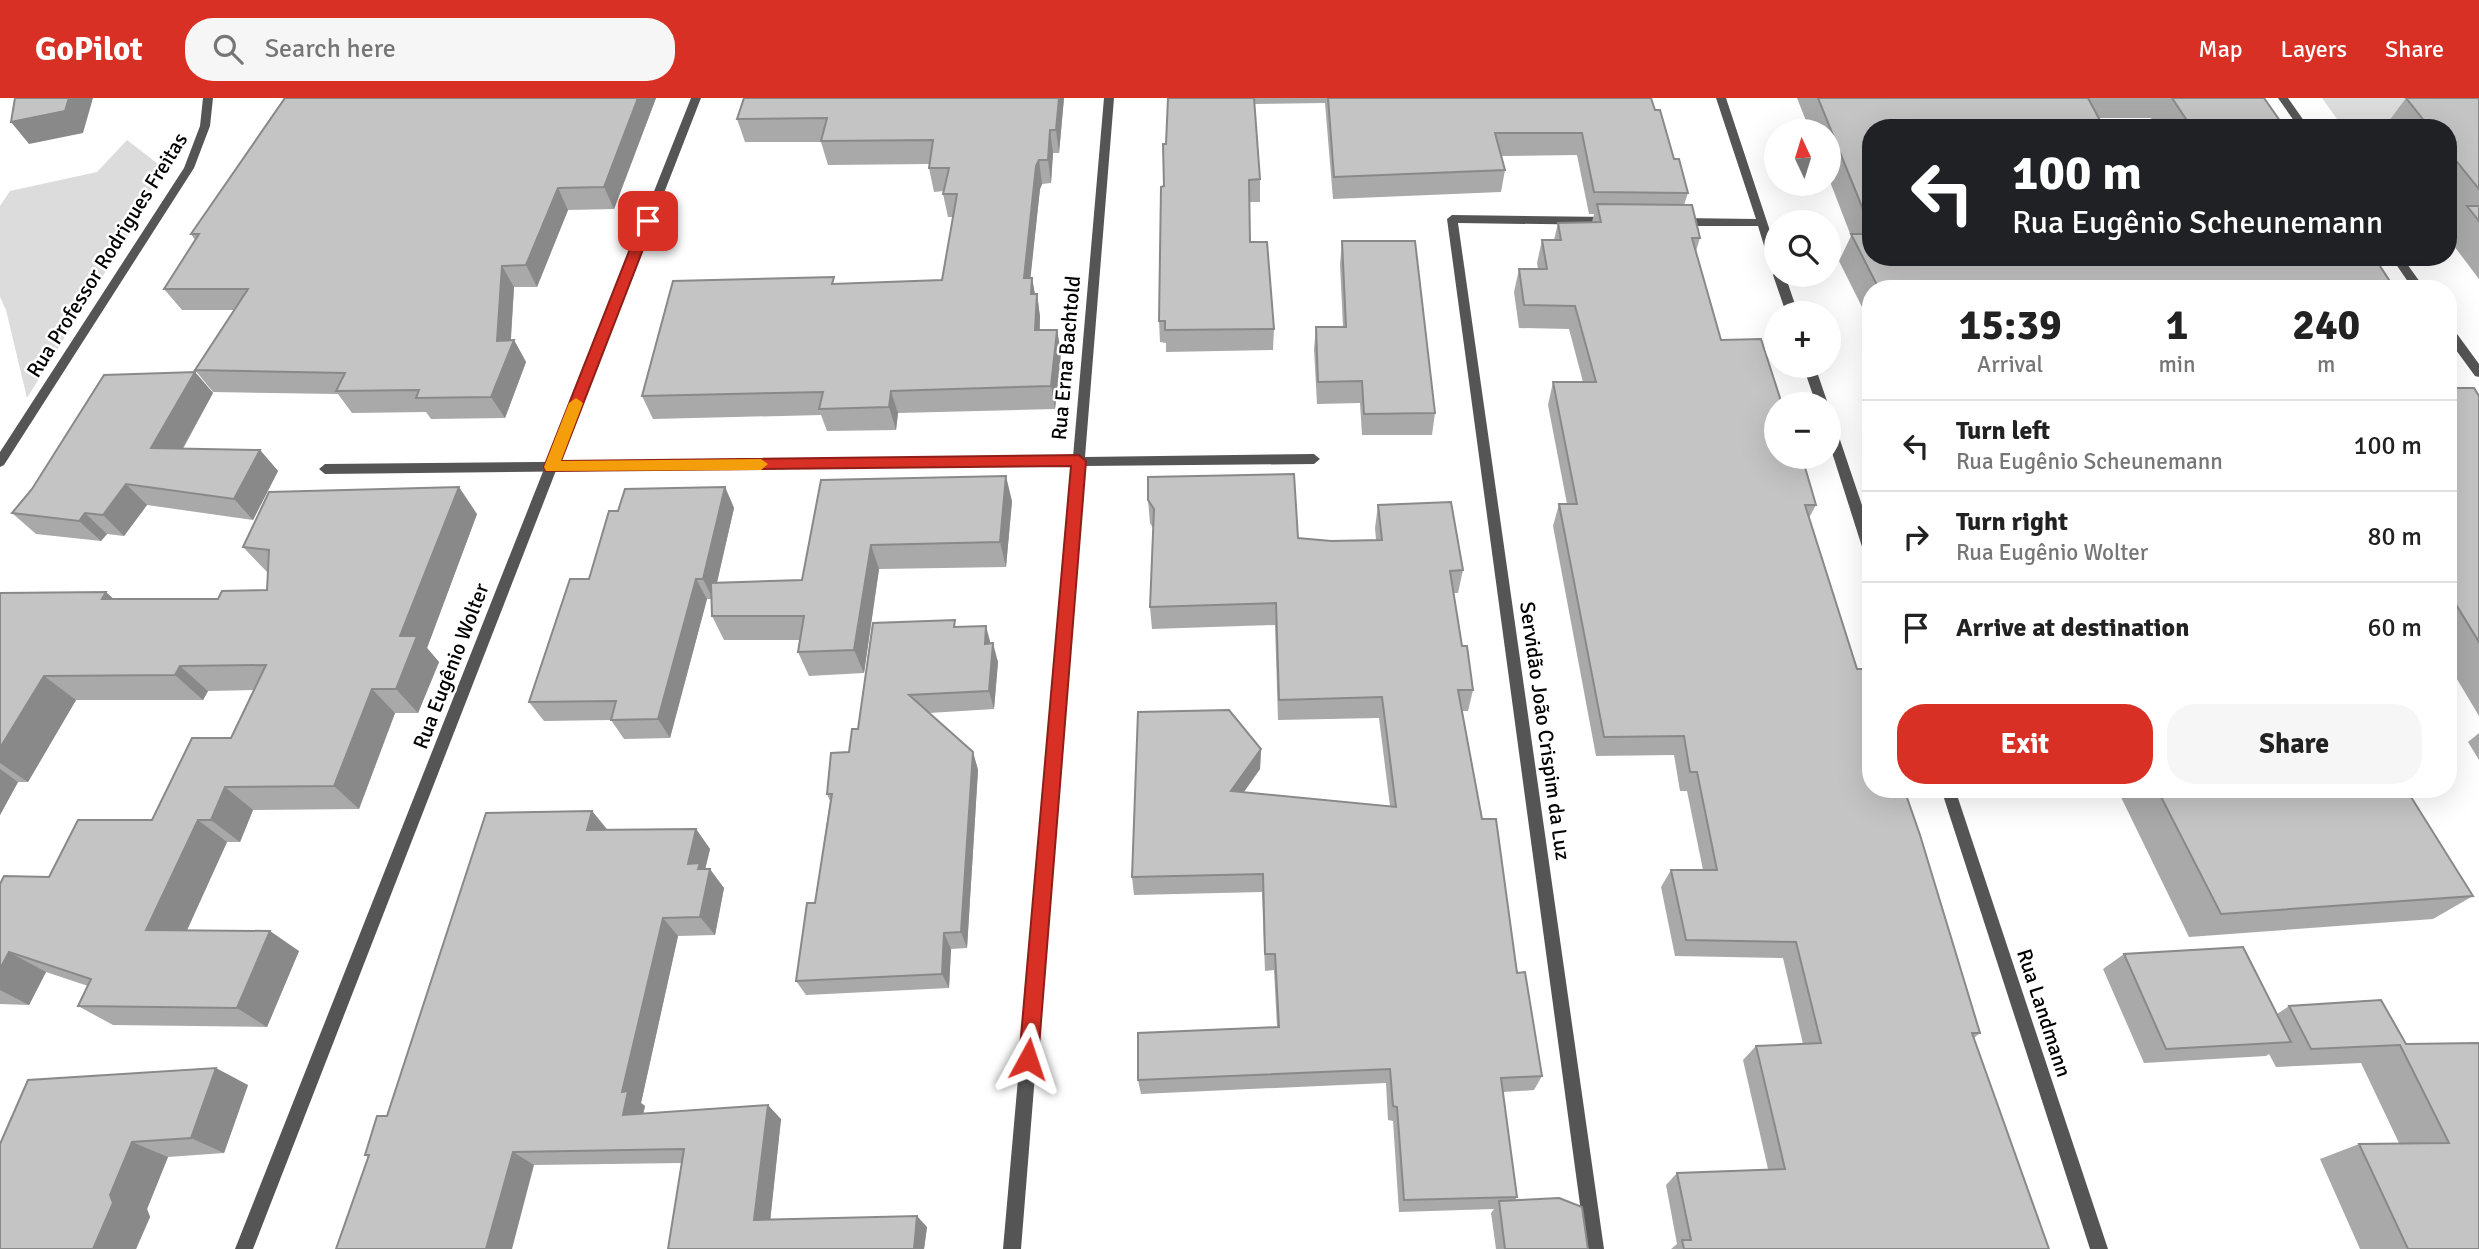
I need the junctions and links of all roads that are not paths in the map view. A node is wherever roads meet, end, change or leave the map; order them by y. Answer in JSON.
{"nodes":[{"id":1,"x":208,"y":98,"type":"edge"},
{"id":2,"x":696,"y":98,"type":"edge"},
{"id":3,"x":1110,"y":98,"type":"edge"},
{"id":4,"x":1721,"y":98,"type":"edge"},
{"id":5,"x":2283,"y":98,"type":"edge"},
{"id":6,"x":2298,"y":119,"type":"edge"},
{"id":7,"x":1628,"y":221,"type":"edge"},
{"id":8,"x":1668,"y":222,"type":"edge"},
{"id":9,"x":1762,"y":223,"type":"junction"},
{"id":10,"x":1764,"y":229,"type":"edge"},
{"id":11,"x":2457,"y":342,"type":"edge"},
{"id":12,"x":2479,"y":373,"type":"edge"},
{"id":13,"x":1314,"y":458,"type":"dead end"},
{"id":14,"x":1079,"y":461,"type":"junction"},
{"id":15,"x":0,"y":462,"type":"edge"},
{"id":16,"x":1841,"y":462,"type":"edge"},
{"id":17,"x":551,"y":467,"type":"junction"},
{"id":18,"x":325,"y":469,"type":"dead end"},
{"id":19,"x":1862,"y":526,"type":"edge"},
{"id":20,"x":1951,"y":798,"type":"edge"},
{"id":21,"x":244,"y":1249,"type":"edge"},
{"id":22,"x":1012,"y":1249,"type":"edge"},
{"id":23,"x":1595,"y":1249,"type":"edge"},
{"id":24,"x":2099,"y":1249,"type":"edge"}],
"edges":[{"from":1,"to":15,"type":"street","name":"Rua Professor Rodrigues Freitas"},
{"from":2,"to":17,"type":"street","name":"Rua Eugênio Wolter"},
{"from":3,"to":14,"type":"street","name":"Rua Erna Bachtold"},
{"from":4,"to":9,"type":"street"},
{"from":5,"to":6,"type":"street"},
{"from":7,"to":23,"type":"street","name":"Servidão João Crispim da Luz"},
{"from":8,"to":9,"type":"street"},
{"from":9,"to":10,"type":"street"},
{"from":11,"to":12,"type":"street"},
{"from":13,"to":14,"type":"street"},
{"from":14,"to":17,"type":"street"},
{"from":14,"to":22,"type":"street","name":"Rua Erna Bachtold"},
{"from":16,"to":19,"type":"street"},
{"from":17,"to":18,"type":"street"},
{"from":17,"to":21,"type":"street","name":"Rua Eugênio Wolter"},
{"from":20,"to":24,"type":"street","name":"Rua Landmann"}]}
